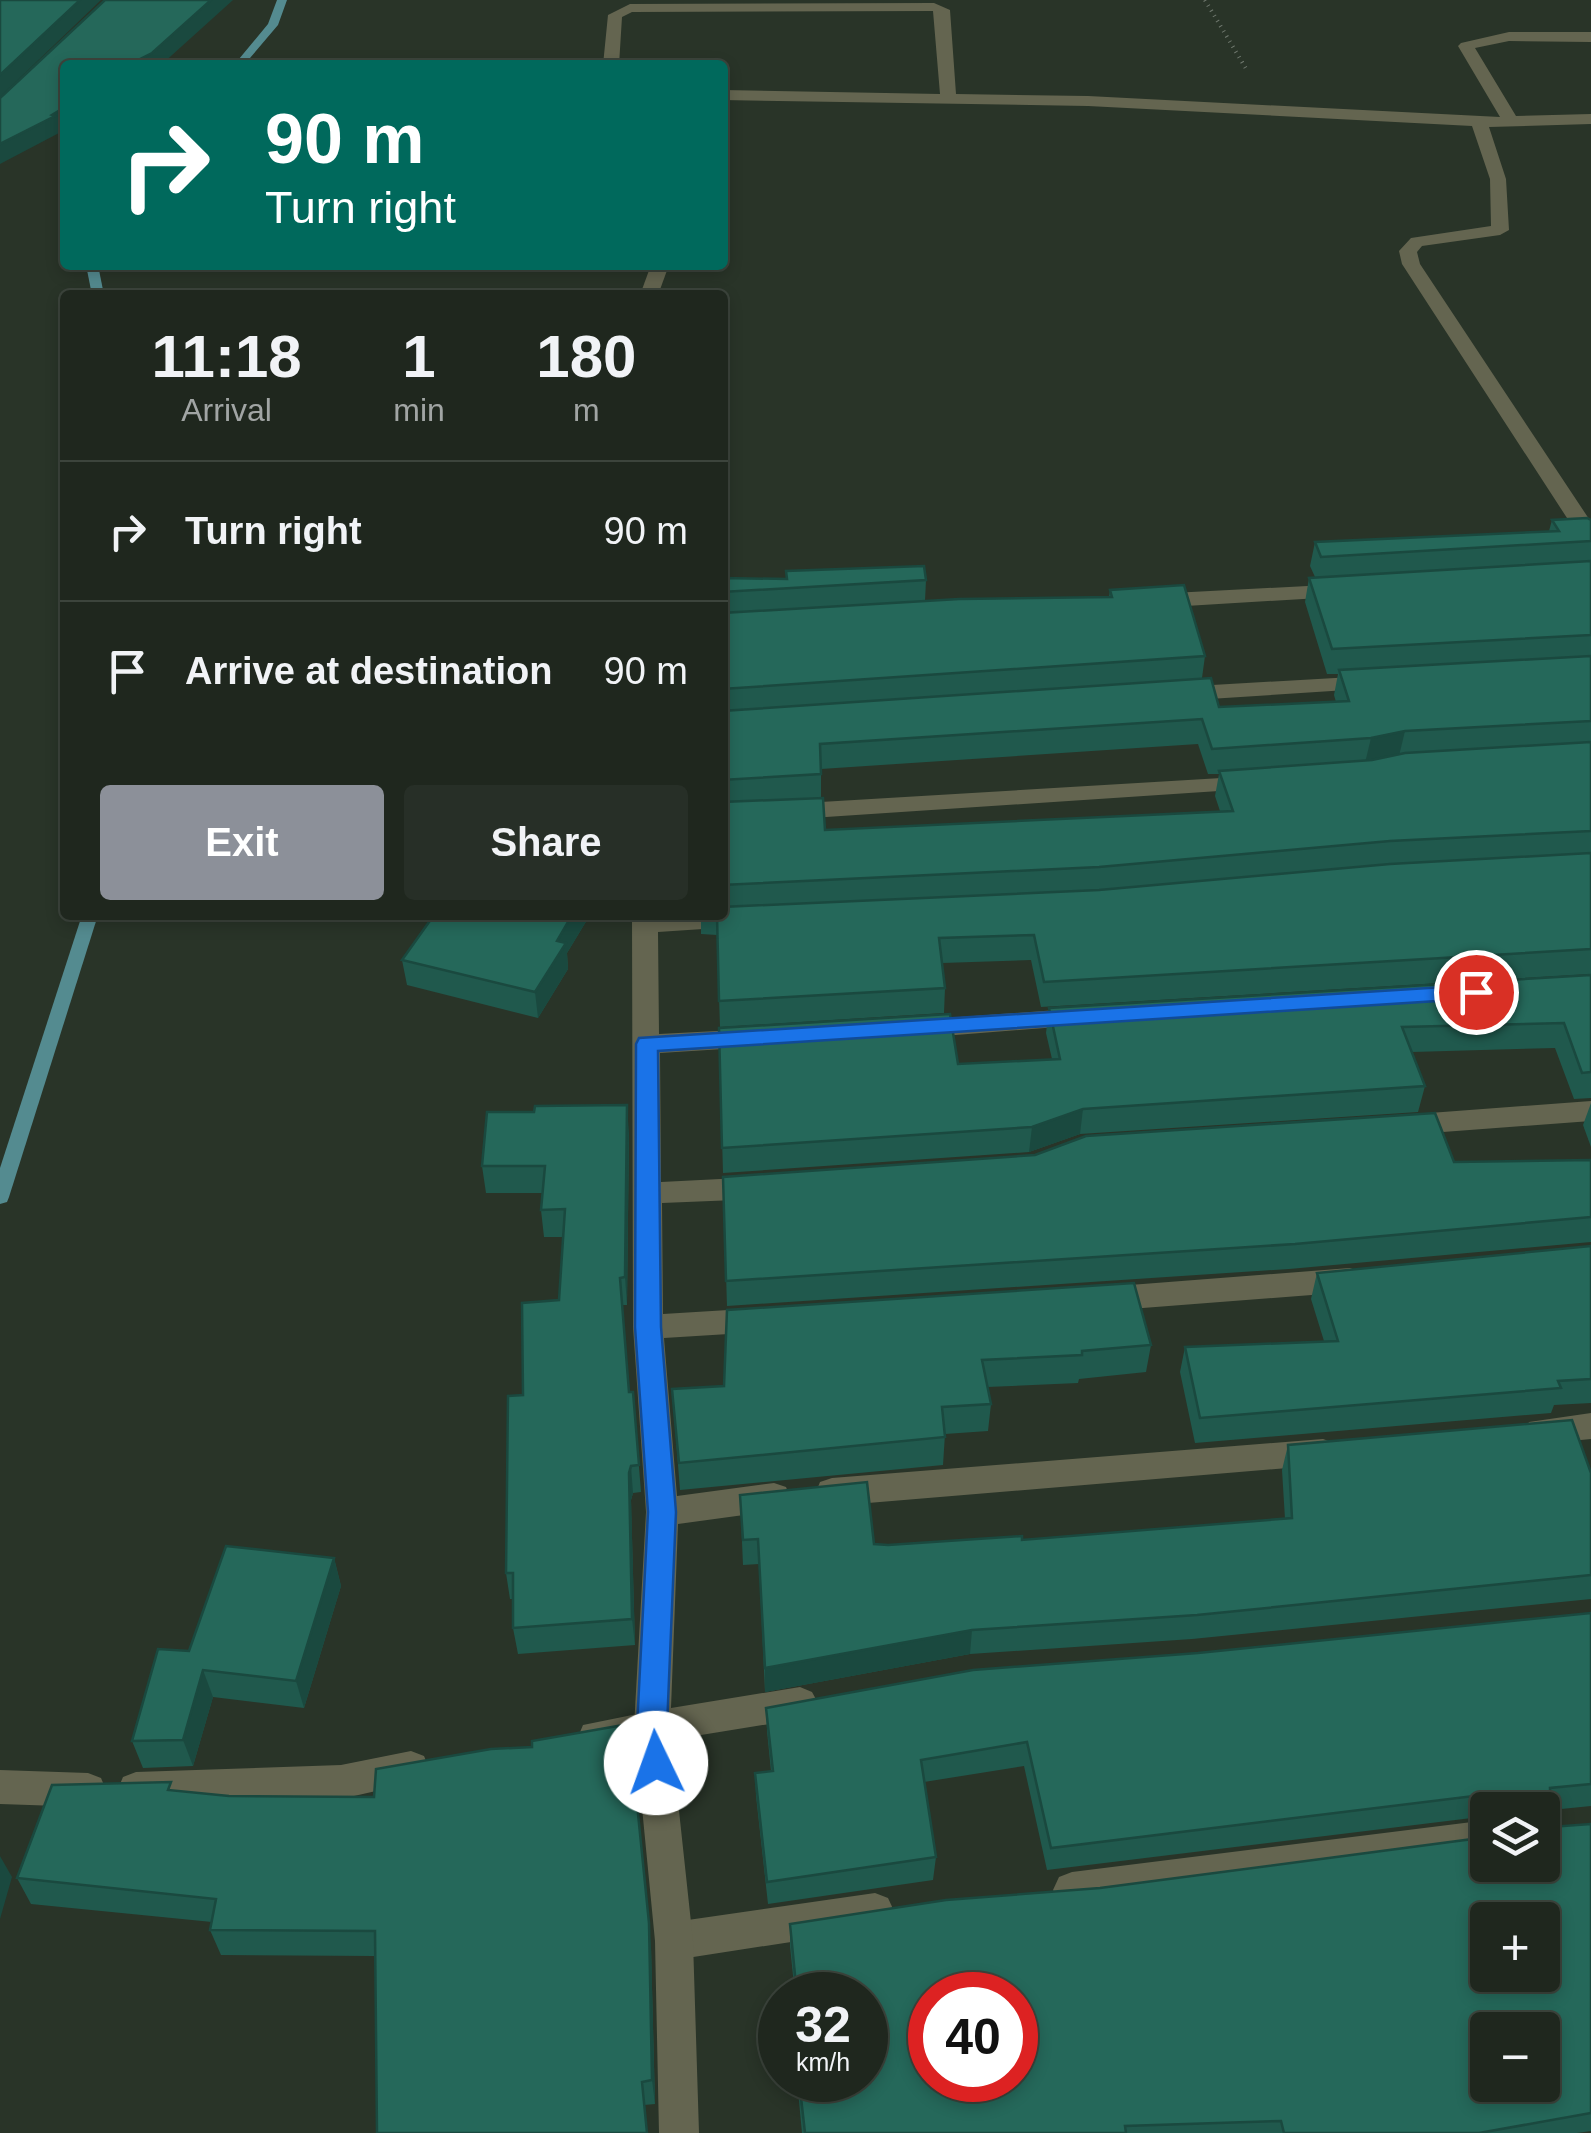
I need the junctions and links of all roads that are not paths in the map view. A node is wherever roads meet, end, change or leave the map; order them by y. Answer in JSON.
{"nodes":[{"id":1,"x":1591,"y":37,"type":"edge"},
{"id":2,"x":610,"y":60,"type":"edge"},
{"id":3,"x":728,"y":95,"type":"edge"},
{"id":4,"x":948,"y":98,"type":"junction"},
{"id":5,"x":1591,"y":119,"type":"edge"},
{"id":6,"x":1478,"y":122,"type":"junction"},
{"id":7,"x":1510,"y":122,"type":"junction"},
{"id":8,"x":1591,"y":538,"type":"edge"},
{"id":9,"x":1365,"y":590,"type":"edge"},
{"id":10,"x":1138,"y":602,"type":"edge"},
{"id":11,"x":1400,"y":681,"type":"edge"},
{"id":12,"x":1160,"y":695,"type":"edge"},
{"id":13,"x":1272,"y":781,"type":"edge"},
{"id":14,"x":728,"y":816,"type":"edge"},
{"id":15,"x":760,"y":918,"type":"edge"},
{"id":16,"x":728,"y":919,"type":"edge"},
{"id":17,"x":645,"y":920,"type":"edge"},
{"id":18,"x":1106,"y":1016,"type":"edge"},
{"id":19,"x":892,"y":1030,"type":"edge"},
{"id":20,"x":778,"y":1037,"type":"edge"},
{"id":21,"x":647,"y":1044,"type":"junction"},
{"id":22,"x":1591,"y":1110,"type":"edge"},
{"id":23,"x":1373,"y":1128,"type":"edge"},
{"id":24,"x":793,"y":1186,"type":"edge"},
{"id":25,"x":648,"y":1194,"type":"junction"},
{"id":26,"x":1384,"y":1276,"type":"edge"},
{"id":27,"x":1077,"y":1300,"type":"edge"},
{"id":28,"x":785,"y":1319,"type":"edge"},
{"id":29,"x":648,"y":1327,"type":"junction"},
{"id":30,"x":1591,"y":1426,"type":"edge"},
{"id":31,"x":1517,"y":1433,"type":"edge"},
{"id":32,"x":1349,"y":1449,"type":"edge"},
{"id":33,"x":662,"y":1512,"type":"junction"},
{"id":34,"x":824,"y":1699,"type":"edge"},
{"id":35,"x":652,"y":1727,"type":"junction"},
{"id":36,"x":558,"y":1744,"type":"edge"},
{"id":37,"x":448,"y":1761,"type":"edge"},
{"id":38,"x":0,"y":1786,"type":"edge"},
{"id":39,"x":1470,"y":1839,"type":"edge"},
{"id":40,"x":1038,"y":1893,"type":"edge"},
{"id":41,"x":905,"y":1906,"type":"edge"},
{"id":42,"x":674,"y":1942,"type":"junction"},
{"id":43,"x":679,"y":2133,"type":"edge"}],
"edges":[{"from":1,"to":7,"type":"street"},
{"from":2,"to":4,"type":"street"},
{"from":3,"to":4,"type":"street"},
{"from":4,"to":6,"type":"street"},
{"from":5,"to":7,"type":"street"},
{"from":6,"to":7,"type":"street"},
{"from":6,"to":8,"type":"street"},
{"from":9,"to":10,"type":"street"},
{"from":11,"to":12,"type":"street"},
{"from":13,"to":14,"type":"street"},
{"from":15,"to":16,"type":"street"},
{"from":17,"to":21,"type":"street"},
{"from":18,"to":19,"type":"street"},
{"from":20,"to":21,"type":"street"},
{"from":21,"to":25,"type":"street"},
{"from":22,"to":23,"type":"street"},
{"from":24,"to":25,"type":"street"},
{"from":25,"to":29,"type":"street"},
{"from":26,"to":27,"type":"street"},
{"from":28,"to":29,"type":"street"},
{"from":29,"to":33,"type":"street"},
{"from":30,"to":31,"type":"street"},
{"from":32,"to":33,"type":"street"},
{"from":33,"to":35,"type":"street"},
{"from":34,"to":35,"type":"street"},
{"from":35,"to":36,"type":"street"},
{"from":35,"to":42,"type":"street"},
{"from":37,"to":38,"type":"street"},
{"from":39,"to":40,"type":"street"},
{"from":41,"to":42,"type":"street"},
{"from":42,"to":43,"type":"street"}]}
